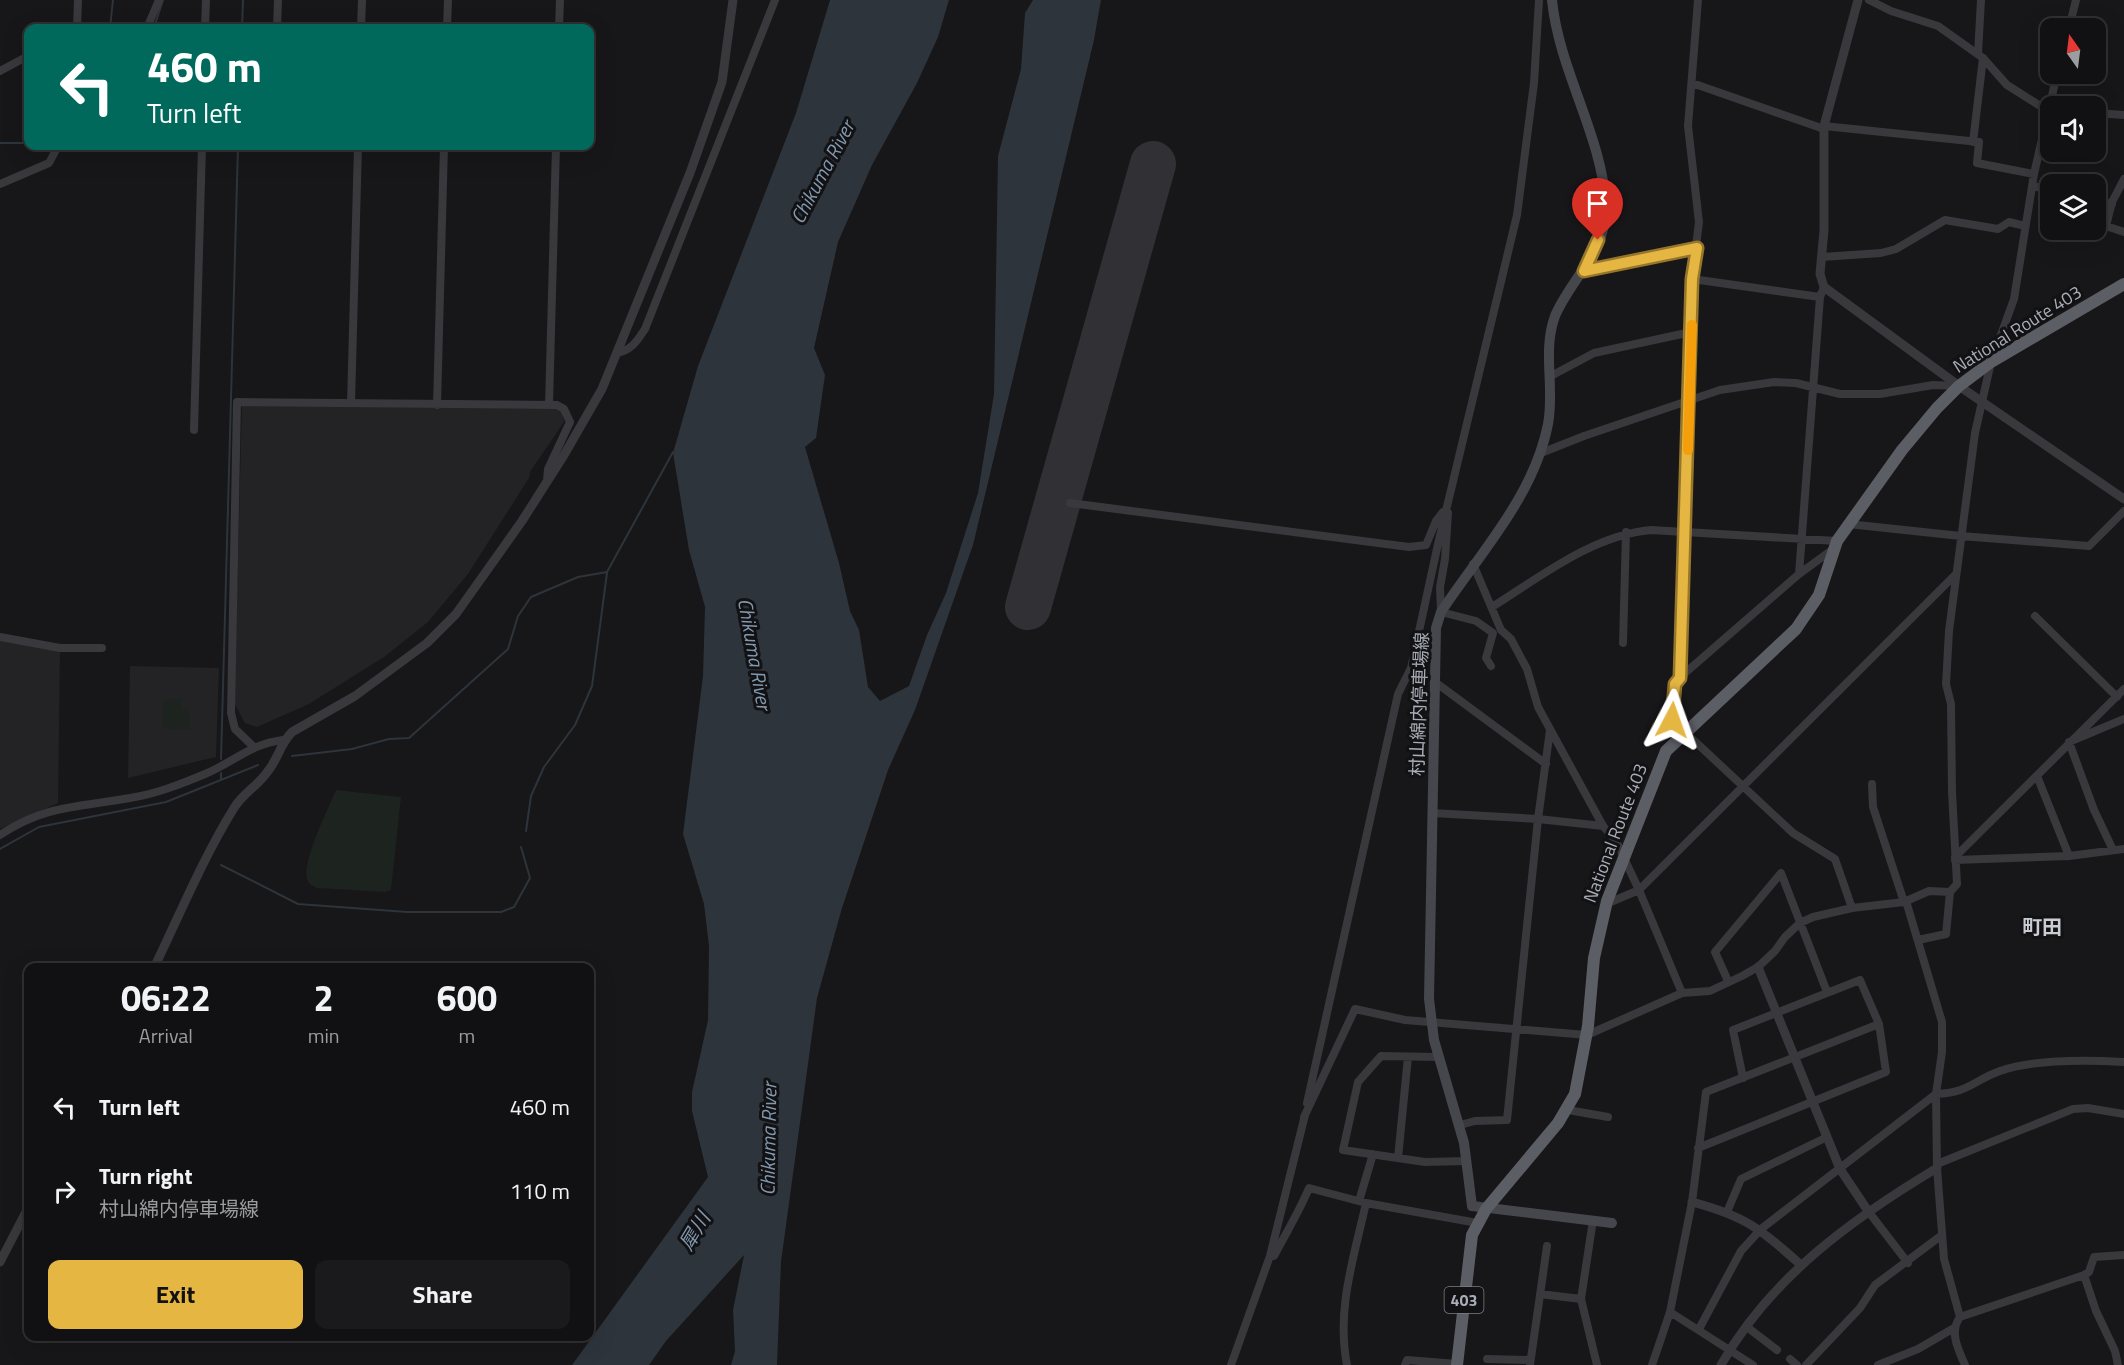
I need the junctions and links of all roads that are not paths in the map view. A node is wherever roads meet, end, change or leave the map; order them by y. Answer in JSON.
{"nodes":[{"id":1,"x":78,"y":0,"type":"edge"},
{"id":2,"x":159,"y":0,"type":"edge"},
{"id":3,"x":206,"y":0,"type":"edge"},
{"id":4,"x":278,"y":0,"type":"edge"},
{"id":5,"x":362,"y":0,"type":"edge"},
{"id":6,"x":448,"y":0,"type":"edge"},
{"id":7,"x":560,"y":0,"type":"edge"},
{"id":8,"x":733,"y":0,"type":"edge"},
{"id":9,"x":775,"y":0,"type":"edge"},
{"id":10,"x":1539,"y":0,"type":"edge"},
{"id":11,"x":1552,"y":0,"type":"edge"},
{"id":12,"x":1698,"y":0,"type":"edge"},
{"id":13,"x":1858,"y":0,"type":"edge"},
{"id":14,"x":1869,"y":0,"type":"edge"},
{"id":15,"x":1981,"y":0,"type":"edge"},
{"id":16,"x":2076,"y":0,"type":"edge"},
{"id":17,"x":2072,"y":18,"type":"edge"},
{"id":18,"x":76,"y":24,"type":"edge"},
{"id":19,"x":149,"y":24,"type":"edge"},
{"id":20,"x":205,"y":24,"type":"edge"},
{"id":21,"x":277,"y":24,"type":"edge"},
{"id":22,"x":361,"y":24,"type":"edge"},
{"id":23,"x":447,"y":24,"type":"edge"},
{"id":24,"x":559,"y":24,"type":"edge"},
{"id":25,"x":1980,"y":56,"type":"junction"},
{"id":26,"x":24,"y":58,"type":"edge"},
{"id":27,"x":0,"y":70,"type":"edge"},
{"id":28,"x":1692,"y":83,"type":"junction"},
{"id":29,"x":2040,"y":105,"type":"edge"},
{"id":30,"x":2106,"y":114,"type":"edge"},
{"id":31,"x":2124,"y":115,"type":"edge"},
{"id":32,"x":1824,"y":127,"type":"junction"},
{"id":33,"x":1973,"y":141,"type":"junction"},
{"id":34,"x":2040,"y":149,"type":"edge"},
{"id":35,"x":56,"y":150,"type":"edge"},
{"id":36,"x":202,"y":150,"type":"edge"},
{"id":37,"x":358,"y":150,"type":"edge"},
{"id":38,"x":444,"y":150,"type":"edge"},
{"id":39,"x":556,"y":150,"type":"edge"},
{"id":40,"x":2034,"y":174,"type":"junction"},
{"id":41,"x":2124,"y":179,"type":"edge"},
{"id":42,"x":0,"y":184,"type":"edge"},
{"id":43,"x":2033,"y":186,"type":"junction"},
{"id":44,"x":2040,"y":188,"type":"edge"},
{"id":45,"x":2106,"y":203,"type":"edge"},
{"id":46,"x":2112,"y":204,"type":"junction"},
{"id":47,"x":2025,"y":226,"type":"junction"},
{"id":48,"x":2124,"y":232,"type":"edge"},
{"id":49,"x":1697,"y":248,"type":"junction"},
{"id":50,"x":1822,"y":257,"type":"junction"},
{"id":51,"x":1584,"y":271,"type":"junction"},
{"id":52,"x":1692,"y":279,"type":"junction"},
{"id":53,"x":2124,"y":284,"type":"edge"},
{"id":54,"x":1822,"y":292,"type":"junction"},
{"id":55,"x":1691,"y":332,"type":"junction"},
{"id":56,"x":617,"y":353,"type":"junction"},
{"id":57,"x":1991,"y":362,"type":"junction"},
{"id":58,"x":1549,"y":377,"type":"junction"},
{"id":59,"x":1959,"y":386,"type":"junction"},
{"id":60,"x":1812,"y":387,"type":"junction"},
{"id":61,"x":1689,"y":401,"type":"junction"},
{"id":62,"x":1982,"y":401,"type":"junction"},
{"id":63,"x":351,"y":403,"type":"junction"},
{"id":64,"x":437,"y":405,"type":"junction"},
{"id":65,"x":549,"y":405,"type":"junction"},
{"id":66,"x":194,"y":430,"type":"dead end"},
{"id":67,"x":1541,"y":453,"type":"junction"},
{"id":68,"x":546,"y":484,"type":"junction"},
{"id":69,"x":2124,"y":499,"type":"edge"},
{"id":70,"x":1070,"y":503,"type":"dead end"},
{"id":71,"x":1446,"y":509,"type":"junction"},
{"id":72,"x":2124,"y":511,"type":"edge"},
{"id":73,"x":1848,"y":524,"type":"junction"},
{"id":74,"x":1626,"y":532,"type":"junction"},
{"id":75,"x":1686,"y":533,"type":"junction"},
{"id":76,"x":1961,"y":537,"type":"junction"},
{"id":77,"x":1802,"y":539,"type":"junction"},
{"id":78,"x":1835,"y":546,"type":"junction"},
{"id":79,"x":1473,"y":564,"type":"junction"},
{"id":80,"x":1799,"y":574,"type":"junction"},
{"id":81,"x":1956,"y":574,"type":"junction"},
{"id":82,"x":1492,"y":607,"type":"junction"},
{"id":83,"x":1441,"y":612,"type":"junction"},
{"id":84,"x":2035,"y":616,"type":"dead end"},
{"id":85,"x":0,"y":637,"type":"edge"},
{"id":86,"x":1623,"y":643,"type":"dead end"},
{"id":87,"x":102,"y":648,"type":"dead end"},
{"id":88,"x":1491,"y":666,"type":"dead end"},
{"id":89,"x":1680,"y":678,"type":"junction"},
{"id":90,"x":1435,"y":682,"type":"junction"},
{"id":91,"x":2124,"y":689,"type":"edge"},
{"id":92,"x":2116,"y":697,"type":"junction"},
{"id":93,"x":2124,"y":719,"type":"edge"},
{"id":94,"x":1550,"y":730,"type":"junction"},
{"id":95,"x":1684,"y":732,"type":"junction"},
{"id":96,"x":283,"y":740,"type":"junction"},
{"id":97,"x":2069,"y":742,"type":"junction"},
{"id":98,"x":254,"y":747,"type":"junction"},
{"id":99,"x":1546,"y":764,"type":"junction"},
{"id":100,"x":2037,"y":776,"type":"junction"},
{"id":101,"x":1872,"y":784,"type":"dead end"},
{"id":102,"x":1743,"y":788,"type":"junction"},
{"id":103,"x":1432,"y":813,"type":"junction"},
{"id":104,"x":1538,"y":819,"type":"junction"},
{"id":105,"x":1603,"y":826,"type":"junction"},
{"id":106,"x":0,"y":835,"type":"edge"},
{"id":107,"x":2124,"y":849,"type":"edge"},
{"id":108,"x":2113,"y":850,"type":"junction"},
{"id":109,"x":2068,"y":856,"type":"junction"},
{"id":110,"x":1622,"y":857,"type":"junction"},
{"id":111,"x":1955,"y":859,"type":"junction"},
{"id":112,"x":1639,"y":890,"type":"junction"},
{"id":113,"x":1950,"y":892,"type":"junction"},
{"id":114,"x":1905,"y":902,"type":"junction"},
{"id":115,"x":1606,"y":904,"type":"junction"},
{"id":116,"x":1852,"y":908,"type":"junction"},
{"id":117,"x":1800,"y":923,"type":"junction"},
{"id":118,"x":1918,"y":940,"type":"junction"},
{"id":119,"x":156,"y":963,"type":"edge"},
{"id":120,"x":1758,"y":967,"type":"junction"},
{"id":121,"x":1728,"y":981,"type":"junction"},
{"id":122,"x":1827,"y":992,"type":"junction"},
{"id":123,"x":1682,"y":993,"type":"junction"},
{"id":124,"x":1777,"y":1013,"type":"junction"},
{"id":125,"x":1431,"y":1023,"type":"junction"},
{"id":126,"x":1879,"y":1024,"type":"junction"},
{"id":127,"x":1517,"y":1030,"type":"junction"},
{"id":128,"x":1587,"y":1035,"type":"junction"},
{"id":129,"x":1408,"y":1056,"type":"junction"},
{"id":130,"x":1439,"y":1057,"type":"junction"},
{"id":131,"x":1794,"y":1058,"type":"junction"},
{"id":132,"x":2124,"y":1062,"type":"edge"},
{"id":133,"x":1743,"y":1078,"type":"junction"},
{"id":134,"x":1936,"y":1094,"type":"junction"},
{"id":135,"x":1813,"y":1101,"type":"junction"},
{"id":136,"x":1568,"y":1110,"type":"junction"},
{"id":137,"x":2124,"y":1114,"type":"edge"},
{"id":138,"x":1304,"y":1117,"type":"junction"},
{"id":139,"x":1608,"y":1117,"type":"dead end"},
{"id":140,"x":1460,"y":1125,"type":"junction"},
{"id":141,"x":1827,"y":1137,"type":"junction"},
{"id":142,"x":1698,"y":1148,"type":"junction"},
{"id":143,"x":1372,"y":1154,"type":"junction"},
{"id":144,"x":1398,"y":1158,"type":"junction"},
{"id":145,"x":1467,"y":1161,"type":"junction"},
{"id":146,"x":1937,"y":1166,"type":"junction"},
{"id":147,"x":1840,"y":1169,"type":"junction"},
{"id":148,"x":1363,"y":1202,"type":"junction"},
{"id":149,"x":1692,"y":1202,"type":"junction"},
{"id":150,"x":1472,"y":1206,"type":"junction"},
{"id":151,"x":1486,"y":1209,"type":"junction"},
{"id":152,"x":1868,"y":1210,"type":"junction"},
{"id":153,"x":1727,"y":1212,"type":"junction"},
{"id":154,"x":24,"y":1216,"type":"edge"},
{"id":155,"x":1593,"y":1221,"type":"junction"},
{"id":156,"x":1612,"y":1224,"type":"dead end"},
{"id":157,"x":1472,"y":1229,"type":"junction"},
{"id":158,"x":1761,"y":1229,"type":"junction"},
{"id":159,"x":1942,"y":1235,"type":"junction"},
{"id":160,"x":1547,"y":1246,"type":"dead end"},
{"id":161,"x":2124,"y":1255,"type":"edge"},
{"id":162,"x":1270,"y":1256,"type":"junction"},
{"id":163,"x":0,"y":1262,"type":"edge"},
{"id":164,"x":1908,"y":1263,"type":"junction"},
{"id":165,"x":1801,"y":1264,"type":"junction"},
{"id":166,"x":2084,"y":1275,"type":"junction"},
{"id":167,"x":1540,"y":1294,"type":"junction"},
{"id":168,"x":1581,"y":1299,"type":"junction"},
{"id":169,"x":1670,"y":1312,"type":"junction"},
{"id":170,"x":1960,"y":1317,"type":"junction"},
{"id":171,"x":1747,"y":1327,"type":"junction"},
{"id":172,"x":1954,"y":1328,"type":"junction"},
{"id":173,"x":1700,"y":1329,"type":"junction"},
{"id":174,"x":1730,"y":1348,"type":"junction"},
{"id":175,"x":1777,"y":1350,"type":"dead end"},
{"id":176,"x":1487,"y":1359,"type":"dead end"},
{"id":177,"x":1790,"y":1359,"type":"dead end"},
{"id":178,"x":1530,"y":1363,"type":"edge"},
{"id":179,"x":1457,"y":1364,"type":"edge"},
{"id":180,"x":1231,"y":1365,"type":"edge"},
{"id":181,"x":1347,"y":1365,"type":"edge"},
{"id":182,"x":1405,"y":1365,"type":"edge"},
{"id":183,"x":1597,"y":1365,"type":"edge"},
{"id":184,"x":1652,"y":1365,"type":"edge"},
{"id":185,"x":1721,"y":1365,"type":"edge"},
{"id":186,"x":1753,"y":1365,"type":"edge"},
{"id":187,"x":1797,"y":1365,"type":"edge"},
{"id":188,"x":1806,"y":1365,"type":"edge"},
{"id":189,"x":1878,"y":1365,"type":"edge"},
{"id":190,"x":1965,"y":1365,"type":"edge"},
{"id":191,"x":2118,"y":1365,"type":"edge"}],
"edges":[{"from":1,"to":18,"type":"street"},
{"from":2,"to":19,"type":"street"},
{"from":3,"to":20,"type":"street"},
{"from":4,"to":21,"type":"street"},
{"from":5,"to":22,"type":"street"},
{"from":6,"to":23,"type":"street"},
{"from":7,"to":24,"type":"street"},
{"from":8,"to":56,"type":"street"},
{"from":9,"to":56,"type":"street"},
{"from":10,"to":71,"type":"street"},
{"from":11,"to":51,"type":"main road","name":"村山綿内停車場線"},
{"from":12,"to":28,"type":"street"},
{"from":13,"to":32,"type":"street"},
{"from":14,"to":25,"type":"street"},
{"from":15,"to":25,"type":"street"},
{"from":16,"to":17,"type":"street"},
{"from":25,"to":29,"type":"street"},
{"from":25,"to":33,"type":"street"},
{"from":26,"to":27,"type":"street"},
{"from":28,"to":32,"type":"street"},
{"from":28,"to":49,"type":"street"},
{"from":30,"to":31,"type":"street"},
{"from":32,"to":33,"type":"street"},
{"from":32,"to":50,"type":"street"},
{"from":33,"to":40,"type":"street"},
{"from":34,"to":40,"type":"street"},
{"from":35,"to":42,"type":"street"},
{"from":36,"to":66,"type":"street"},
{"from":37,"to":63,"type":"street"},
{"from":38,"to":64,"type":"street"},
{"from":39,"to":65,"type":"street"},
{"from":40,"to":43,"type":"street"},
{"from":41,"to":46,"type":"street"},
{"from":43,"to":44,"type":"street"},
{"from":43,"to":47,"type":"street"},
{"from":45,"to":46,"type":"street"},
{"from":46,"to":48,"type":"street"},
{"from":47,"to":50,"type":"street"},
{"from":47,"to":57,"type":"street"},
{"from":49,"to":51,"type":"street"},
{"from":49,"to":52,"type":"street"},
{"from":50,"to":54,"type":"street"},
{"from":51,"to":58,"type":"main road","name":"村山綿内停車場線"},
{"from":52,"to":54,"type":"street"},
{"from":52,"to":55,"type":"street"},
{"from":53,"to":57,"type":"highway","name":"National Route 403","number":"403"},
{"from":54,"to":59,"type":"street"},
{"from":54,"to":60,"type":"street"},
{"from":55,"to":58,"type":"street"},
{"from":55,"to":61,"type":"street"},
{"from":56,"to":68,"type":"street"},
{"from":57,"to":59,"type":"highway","name":"National Route 403","number":"403"},
{"from":57,"to":62,"type":"street"},
{"from":58,"to":67,"type":"main road","name":"村山綿内停車場線"},
{"from":59,"to":60,"type":"street"},
{"from":59,"to":62,"type":"street"},
{"from":59,"to":73,"type":"highway","name":"National Route 403","number":"403"},
{"from":60,"to":61,"type":"street"},
{"from":60,"to":77,"type":"street"},
{"from":61,"to":67,"type":"street"},
{"from":61,"to":75,"type":"street"},
{"from":62,"to":69,"type":"street"},
{"from":62,"to":76,"type":"street"},
{"from":63,"to":64,"type":"street"},
{"from":63,"to":98,"type":"street"},
{"from":64,"to":65,"type":"street"},
{"from":65,"to":68,"type":"street"},
{"from":67,"to":79,"type":"main road","name":"村山綿内停車場線"},
{"from":68,"to":96,"type":"street"},
{"from":70,"to":71,"type":"street"},
{"from":71,"to":83,"type":"street"},
{"from":71,"to":138,"type":"street"},
{"from":72,"to":76,"type":"street"},
{"from":73,"to":76,"type":"street"},
{"from":73,"to":78,"type":"highway","name":"National Route 403","number":"403"},
{"from":74,"to":75,"type":"street"},
{"from":74,"to":82,"type":"street"},
{"from":74,"to":86,"type":"street"},
{"from":75,"to":77,"type":"street"},
{"from":75,"to":89,"type":"street"},
{"from":76,"to":81,"type":"street"},
{"from":77,"to":78,"type":"street"},
{"from":77,"to":80,"type":"street"},
{"from":78,"to":80,"type":"street"},
{"from":78,"to":95,"type":"highway","name":"National Route 403","number":"403"},
{"from":79,"to":82,"type":"street"},
{"from":79,"to":83,"type":"main road","name":"村山綿内停車場線"},
{"from":80,"to":89,"type":"street"},
{"from":81,"to":102,"type":"street"},
{"from":81,"to":111,"type":"street"},
{"from":82,"to":94,"type":"street"},
{"from":83,"to":88,"type":"street"},
{"from":83,"to":90,"type":"main road","name":"村山綿内停車場線"},
{"from":84,"to":92,"type":"street"},
{"from":85,"to":87,"type":"street"},
{"from":89,"to":95,"type":"street"},
{"from":90,"to":99,"type":"street"},
{"from":90,"to":103,"type":"main road","name":"村山綿内停車場線"},
{"from":91,"to":92,"type":"street"},
{"from":92,"to":97,"type":"street"},
{"from":93,"to":97,"type":"street"},
{"from":94,"to":99,"type":"street"},
{"from":94,"to":105,"type":"street"},
{"from":95,"to":102,"type":"street"},
{"from":95,"to":110,"type":"highway","name":"National Route 403","number":"403"},
{"from":96,"to":98,"type":"street"},
{"from":96,"to":119,"type":"street"},
{"from":97,"to":100,"type":"street"},
{"from":97,"to":108,"type":"street"},
{"from":98,"to":106,"type":"street"},
{"from":99,"to":104,"type":"street"},
{"from":100,"to":109,"type":"street"},
{"from":100,"to":111,"type":"street"},
{"from":101,"to":114,"type":"street"},
{"from":102,"to":112,"type":"street"},
{"from":102,"to":116,"type":"street"},
{"from":103,"to":104,"type":"street"},
{"from":103,"to":125,"type":"main road","name":"村山綿内停車場線"},
{"from":104,"to":105,"type":"street"},
{"from":104,"to":127,"type":"street"},
{"from":105,"to":110,"type":"street"},
{"from":107,"to":108,"type":"street"},
{"from":108,"to":109,"type":"street"},
{"from":109,"to":111,"type":"street"},
{"from":110,"to":112,"type":"street"},
{"from":110,"to":115,"type":"highway","name":"National Route 403","number":"403"},
{"from":111,"to":113,"type":"street"},
{"from":112,"to":115,"type":"street"},
{"from":112,"to":123,"type":"street"},
{"from":113,"to":114,"type":"street"},
{"from":113,"to":118,"type":"street"},
{"from":114,"to":116,"type":"street"},
{"from":114,"to":118,"type":"street"},
{"from":115,"to":128,"type":"highway","name":"National Route 403","number":"403"},
{"from":116,"to":117,"type":"street"},
{"from":117,"to":120,"type":"street"},
{"from":117,"to":121,"type":"street"},
{"from":117,"to":122,"type":"street"},
{"from":118,"to":134,"type":"street"},
{"from":120,"to":121,"type":"street"},
{"from":120,"to":124,"type":"street"},
{"from":121,"to":123,"type":"street"},
{"from":122,"to":124,"type":"street"},
{"from":122,"to":126,"type":"street"},
{"from":123,"to":128,"type":"street"},
{"from":124,"to":131,"type":"street"},
{"from":124,"to":133,"type":"street"},
{"from":125,"to":127,"type":"street"},
{"from":125,"to":130,"type":"main road","name":"村山綿内停車場線"},
{"from":125,"to":138,"type":"street"},
{"from":126,"to":131,"type":"street"},
{"from":126,"to":135,"type":"street"},
{"from":127,"to":128,"type":"street"},
{"from":127,"to":140,"type":"street"},
{"from":128,"to":136,"type":"highway","name":"National Route 403","number":"403"},
{"from":129,"to":130,"type":"street"},
{"from":129,"to":143,"type":"street"},
{"from":129,"to":144,"type":"street"},
{"from":130,"to":140,"type":"main road","name":"村山綿内停車場線"},
{"from":131,"to":133,"type":"street"},
{"from":131,"to":135,"type":"street"},
{"from":132,"to":134,"type":"street"},
{"from":133,"to":142,"type":"street"},
{"from":134,"to":146,"type":"street"},
{"from":134,"to":147,"type":"street"},
{"from":135,"to":141,"type":"street"},
{"from":135,"to":142,"type":"street"},
{"from":136,"to":139,"type":"street"},
{"from":136,"to":151,"type":"highway","name":"National Route 403","number":"403"},
{"from":137,"to":146,"type":"street"},
{"from":138,"to":162,"type":"street"},
{"from":140,"to":145,"type":"main road","name":"村山綿内停車場線"},
{"from":141,"to":147,"type":"street"},
{"from":141,"to":153,"type":"street"},
{"from":142,"to":149,"type":"street"},
{"from":143,"to":144,"type":"street"},
{"from":143,"to":148,"type":"street"},
{"from":144,"to":145,"type":"street"},
{"from":145,"to":150,"type":"main road","name":"村山綿内停車場線"},
{"from":146,"to":152,"type":"street"},
{"from":146,"to":159,"type":"street"},
{"from":147,"to":152,"type":"street"},
{"from":147,"to":158,"type":"street"},
{"from":148,"to":157,"type":"street"},
{"from":148,"to":162,"type":"street"},
{"from":148,"to":181,"type":"street"},
{"from":149,"to":153,"type":"street"},
{"from":149,"to":169,"type":"street"},
{"from":150,"to":151,"type":"main road"},
{"from":150,"to":157,"type":"street"},
{"from":151,"to":155,"type":"main road"},
{"from":151,"to":157,"type":"highway","name":"National Route 403","number":"403"},
{"from":152,"to":164,"type":"street"},
{"from":152,"to":165,"type":"street"},
{"from":153,"to":158,"type":"street"},
{"from":154,"to":163,"type":"street"},
{"from":155,"to":156,"type":"main road"},
{"from":155,"to":168,"type":"street"},
{"from":157,"to":179,"type":"highway","number":"403"},
{"from":158,"to":165,"type":"street"},
{"from":158,"to":173,"type":"street"},
{"from":159,"to":164,"type":"street"},
{"from":159,"to":170,"type":"street"},
{"from":160,"to":167,"type":"street"},
{"from":161,"to":166,"type":"street"},
{"from":162,"to":180,"type":"street"},
{"from":164,"to":188,"type":"street"},
{"from":165,"to":171,"type":"street"},
{"from":166,"to":170,"type":"street"},
{"from":166,"to":191,"type":"street"},
{"from":167,"to":168,"type":"street"},
{"from":167,"to":178,"type":"street"},
{"from":168,"to":183,"type":"street"},
{"from":169,"to":173,"type":"street"},
{"from":169,"to":184,"type":"street"},
{"from":170,"to":172,"type":"street"},
{"from":171,"to":174,"type":"street"},
{"from":171,"to":175,"type":"street"},
{"from":172,"to":189,"type":"street"},
{"from":172,"to":190,"type":"street"},
{"from":173,"to":174,"type":"street"},
{"from":174,"to":185,"type":"street"},
{"from":174,"to":186,"type":"street"},
{"from":176,"to":178,"type":"street"},
{"from":177,"to":187,"type":"street"},
{"from":179,"to":182,"type":"street"}]}
